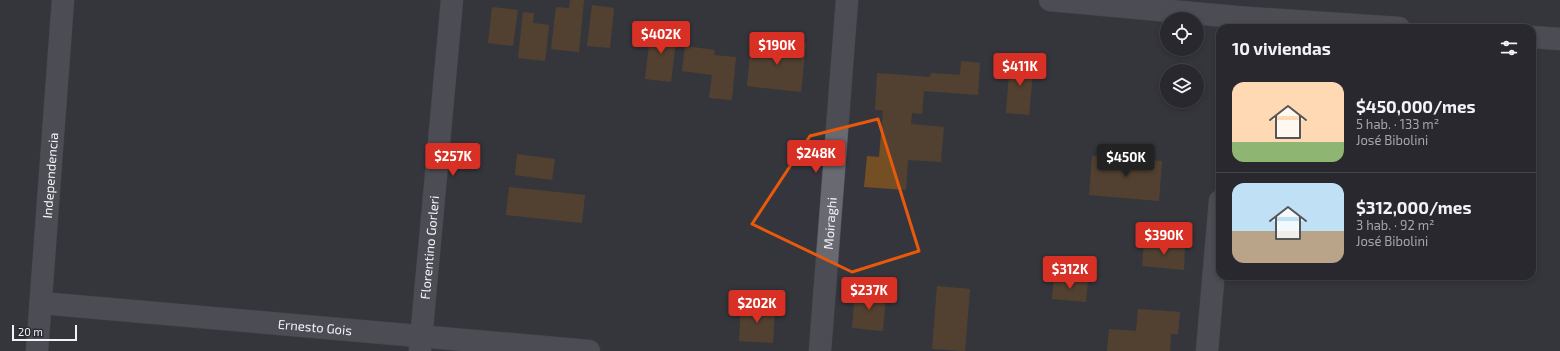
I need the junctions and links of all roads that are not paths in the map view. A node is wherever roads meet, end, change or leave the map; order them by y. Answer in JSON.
{"nodes":[{"id":1,"x":63,"y":0,"type":"edge"},
{"id":2,"x":452,"y":0,"type":"edge"},
{"id":3,"x":847,"y":0,"type":"edge"},
{"id":4,"x":1050,"y":0,"type":"edge"},
{"id":5,"x":1236,"y":15,"type":"edge"},
{"id":6,"x":1349,"y":24,"type":"edge"},
{"id":7,"x":1536,"y":37,"type":"edge"},
{"id":8,"x":1560,"y":39,"type":"edge"},
{"id":9,"x":1216,"y":247,"type":"edge"},
{"id":10,"x":41,"y":303,"type":"junction"},
{"id":11,"x":421,"y":343,"type":"edge"},
{"id":12,"x":37,"y":351,"type":"edge"},
{"id":13,"x":589,"y":351,"type":"edge"},
{"id":14,"x":820,"y":351,"type":"edge"},
{"id":15,"x":1207,"y":351,"type":"edge"}],
"edges":[{"from":1,"to":10,"type":"street","name":"Independencia"},
{"from":2,"to":11,"type":"street","name":"Florentino Gorleri"},
{"from":3,"to":14,"type":"street","name":"Moiraghi"},
{"from":4,"to":5,"type":"street"},
{"from":5,"to":6,"type":"street"},
{"from":7,"to":8,"type":"street"},
{"from":9,"to":15,"type":"street"},
{"from":10,"to":11,"type":"street","name":"Ernesto Gois"},
{"from":10,"to":12,"type":"street","name":"Independencia"},
{"from":11,"to":13,"type":"street","name":"Ernesto Gois"}]}
